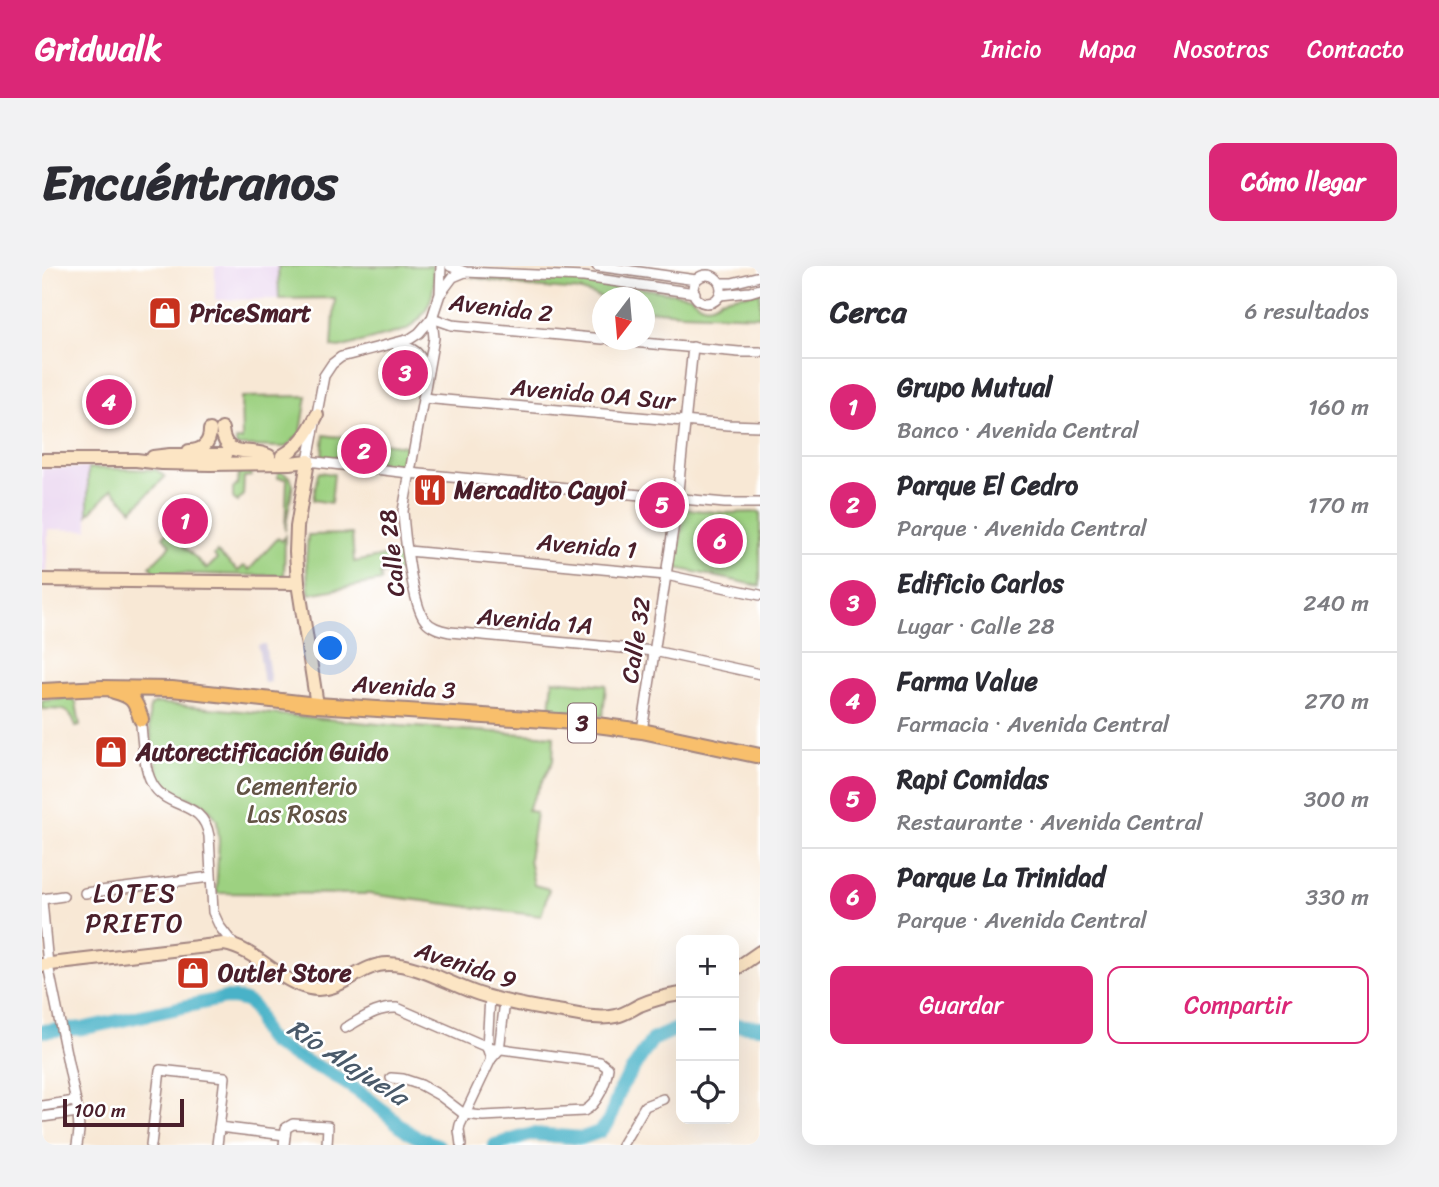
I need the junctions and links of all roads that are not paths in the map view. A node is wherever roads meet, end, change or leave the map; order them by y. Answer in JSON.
{"nodes":[{"id":1,"x":441,"y":266,"type":"edge"},
{"id":2,"x":450,"y":266,"type":"edge"},
{"id":3,"x":597,"y":266,"type":"edge"},
{"id":4,"x":465,"y":272,"type":"junction"},
{"id":5,"x":646,"y":273,"type":"junction"},
{"id":6,"x":760,"y":276,"type":"edge"},
{"id":7,"x":696,"y":281,"type":"junction"},
{"id":8,"x":720,"y":283,"type":"junction"},
{"id":9,"x":645,"y":286,"type":"junction"},
{"id":10,"x":760,"y":289,"type":"edge"},
{"id":11,"x":695,"y":293,"type":"junction"},
{"id":12,"x":440,"y":294,"type":"junction"},
{"id":13,"x":720,"y":295,"type":"junction"},
{"id":14,"x":432,"y":318,"type":"junction"},
{"id":15,"x":592,"y":338,"type":"edge"},
{"id":16,"x":655,"y":344,"type":"edge"},
{"id":17,"x":391,"y":345,"type":"junction"},
{"id":18,"x":693,"y":347,"type":"junction"},
{"id":19,"x":760,"y":352,"type":"edge"},
{"id":20,"x":428,"y":370,"type":"junction"},
{"id":21,"x":423,"y":398,"type":"junction"},
{"id":22,"x":317,"y":415,"type":"junction"},
{"id":23,"x":686,"y":421,"type":"junction"},
{"id":24,"x":760,"y":426,"type":"edge"},
{"id":25,"x":216,"y":430,"type":"junction"},
{"id":26,"x":217,"y":455,"type":"junction"},
{"id":27,"x":306,"y":456,"type":"junction"},
{"id":28,"x":274,"y":458,"type":"junction"},
{"id":29,"x":189,"y":459,"type":"junction"},
{"id":30,"x":42,"y":460,"type":"edge"},
{"id":31,"x":157,"y":460,"type":"junction"},
{"id":32,"x":409,"y":473,"type":"junction"},
{"id":33,"x":678,"y":498,"type":"junction"},
{"id":34,"x":301,"y":500,"type":"junction"},
{"id":35,"x":760,"y":503,"type":"edge"},
{"id":36,"x":408,"y":551,"type":"junction"},
{"id":37,"x":666,"y":575,"type":"junction"},
{"id":38,"x":42,"y":580,"type":"edge"},
{"id":39,"x":298,"y":583,"type":"junction"},
{"id":40,"x":760,"y":594,"type":"edge"},
{"id":41,"x":431,"y":625,"type":"joint"},
{"id":42,"x":654,"y":651,"type":"junction"},
{"id":43,"x":760,"y":674,"type":"edge"},
{"id":44,"x":102,"y":688,"type":"junction"},
{"id":45,"x":138,"y":688,"type":"junction"},
{"id":46,"x":172,"y":689,"type":"junction"},
{"id":47,"x":42,"y":691,"type":"edge"},
{"id":48,"x":317,"y":705,"type":"junction"},
{"id":49,"x":141,"y":719,"type":"junction"},
{"id":50,"x":642,"y":731,"type":"junction"},
{"id":51,"x":760,"y":756,"type":"edge"},
{"id":52,"x":210,"y":877,"type":"junction"},
{"id":53,"x":85,"y":892,"type":"dead end"},
{"id":54,"x":63,"y":896,"type":"dead end"},
{"id":55,"x":42,"y":900,"type":"edge"},
{"id":56,"x":220,"y":927,"type":"junction"},
{"id":57,"x":210,"y":944,"type":"junction"},
{"id":58,"x":234,"y":945,"type":"junction"},
{"id":59,"x":760,"y":952,"type":"edge"},
{"id":60,"x":45,"y":965,"type":"edge"},
{"id":61,"x":739,"y":967,"type":"edge"},
{"id":62,"x":676,"y":995,"type":"edge"},
{"id":63,"x":490,"y":997,"type":"junction"},
{"id":64,"x":505,"y":1001,"type":"junction"},
{"id":65,"x":345,"y":1028,"type":"dead end"},
{"id":66,"x":493,"y":1049,"type":"junction"},
{"id":67,"x":391,"y":1079,"type":"dead end"},
{"id":68,"x":663,"y":1099,"type":"dead end"},
{"id":69,"x":75,"y":1101,"type":"junction"},
{"id":70,"x":42,"y":1106,"type":"edge"},
{"id":71,"x":78,"y":1112,"type":"junction"},
{"id":72,"x":464,"y":1114,"type":"junction"},
{"id":73,"x":42,"y":1117,"type":"edge"},
{"id":74,"x":219,"y":1127,"type":"junction"},
{"id":75,"x":285,"y":1136,"type":"edge"},
{"id":76,"x":460,"y":1141,"type":"edge"},
{"id":77,"x":77,"y":1145,"type":"edge"},
{"id":78,"x":152,"y":1145,"type":"edge"},
{"id":79,"x":217,"y":1145,"type":"edge"},
{"id":80,"x":327,"y":1145,"type":"edge"},
{"id":81,"x":622,"y":1145,"type":"edge"}],
"edges":[{"from":1,"to":12,"type":"street","name":"Calle 28"},
{"from":2,"to":4,"type":"street"},
{"from":3,"to":5,"type":"street"},
{"from":4,"to":9,"type":"street"},
{"from":4,"to":12,"type":"street"},
{"from":5,"to":7,"type":"street"},
{"from":5,"to":9,"type":"street"},
{"from":6,"to":8,"type":"street"},
{"from":7,"to":8,"type":"street"},
{"from":7,"to":11,"type":"street"},
{"from":8,"to":13,"type":"street"},
{"from":9,"to":11,"type":"street"},
{"from":10,"to":13,"type":"street"},
{"from":11,"to":13,"type":"street"},
{"from":12,"to":14,"type":"street","name":"Calle 28"},
{"from":14,"to":15,"type":"street","name":"Avenida 2"},
{"from":14,"to":17,"type":"street","name":"Avenida 2"},
{"from":14,"to":20,"type":"street","name":"Calle 28"},
{"from":16,"to":18,"type":"street"},
{"from":17,"to":20,"type":"street"},
{"from":17,"to":22,"type":"street","name":"Avenida 2"},
{"from":18,"to":19,"type":"street"},
{"from":18,"to":23,"type":"street","name":"Calle 32"},
{"from":20,"to":21,"type":"street","name":"Calle 28"},
{"from":21,"to":23,"type":"street","name":"Avenida 0A Sur"},
{"from":21,"to":32,"type":"street","name":"Calle 28"},
{"from":22,"to":27,"type":"street"},
{"from":22,"to":28,"type":"street"},
{"from":23,"to":24,"type":"street","name":"Avenida 0A Sur"},
{"from":23,"to":33,"type":"street","name":"Calle 32"},
{"from":25,"to":26,"type":"street"},
{"from":25,"to":28,"type":"street"},
{"from":25,"to":31,"type":"street"},
{"from":26,"to":27,"type":"street"},
{"from":26,"to":28,"type":"street"},
{"from":26,"to":29,"type":"street"},
{"from":27,"to":28,"type":"street"},
{"from":27,"to":32,"type":"street"},
{"from":27,"to":34,"type":"street"},
{"from":28,"to":29,"type":"street"},
{"from":28,"to":34,"type":"street"},
{"from":29,"to":31,"type":"street"},
{"from":30,"to":31,"type":"street"},
{"from":32,"to":33,"type":"street"},
{"from":32,"to":36,"type":"street","name":"Calle 28"},
{"from":33,"to":35,"type":"street"},
{"from":33,"to":37,"type":"street","name":"Calle 32"},
{"from":34,"to":39,"type":"street"},
{"from":36,"to":37,"type":"street","name":"Avenida 1"},
{"from":36,"to":41,"type":"street","name":"Calle 28"},
{"from":37,"to":40,"type":"street","name":"Avenida 1"},
{"from":37,"to":42,"type":"street","name":"Calle 32"},
{"from":38,"to":39,"type":"street"},
{"from":39,"to":48,"type":"street"},
{"from":41,"to":42,"type":"street","name":"Avenida 1A"},
{"from":42,"to":43,"type":"street","name":"Avenida 1A"},
{"from":42,"to":50,"type":"street","name":"Calle 32"},
{"from":44,"to":45,"type":"main road","name":"Avenida 3","number":"3"},
{"from":44,"to":47,"type":"main road","name":"Avenida 3","number":"3"},
{"from":44,"to":49,"type":"main road"},
{"from":45,"to":46,"type":"main road","name":"Avenida 3","number":"3"},
{"from":45,"to":49,"type":"street"},
{"from":46,"to":48,"type":"main road","name":"Avenida 3","number":"3"},
{"from":46,"to":49,"type":"main road"},
{"from":48,"to":50,"type":"main road","name":"Avenida 3","number":"3"},
{"from":49,"to":52,"type":"street"},
{"from":50,"to":51,"type":"main road","name":"Avenida 3","number":"3"},
{"from":52,"to":53,"type":"street"},
{"from":52,"to":56,"type":"street"},
{"from":54,"to":55,"type":"street"},
{"from":55,"to":60,"type":"street"},
{"from":56,"to":57,"type":"street"},
{"from":56,"to":58,"type":"street"},
{"from":57,"to":58,"type":"street","name":"Avenida 9"},
{"from":57,"to":60,"type":"street","name":"Avenida 9"},
{"from":58,"to":63,"type":"street","name":"Avenida 9"},
{"from":59,"to":61,"type":"street"},
{"from":60,"to":69,"type":"street"},
{"from":62,"to":64,"type":"street","name":"Avenida 9"},
{"from":63,"to":64,"type":"street","name":"Avenida 9"},
{"from":63,"to":66,"type":"street"},
{"from":64,"to":66,"type":"street"},
{"from":65,"to":66,"type":"street"},
{"from":66,"to":72,"type":"street"},
{"from":66,"to":72,"type":"street"},
{"from":67,"to":72,"type":"street"},
{"from":68,"to":81,"type":"street"},
{"from":69,"to":70,"type":"street"},
{"from":69,"to":71,"type":"street"},
{"from":71,"to":73,"type":"street"},
{"from":71,"to":77,"type":"street"},
{"from":72,"to":76,"type":"street"},
{"from":74,"to":75,"type":"street"},
{"from":74,"to":78,"type":"street"},
{"from":74,"to":79,"type":"street"},
{"from":75,"to":80,"type":"street"}]}
